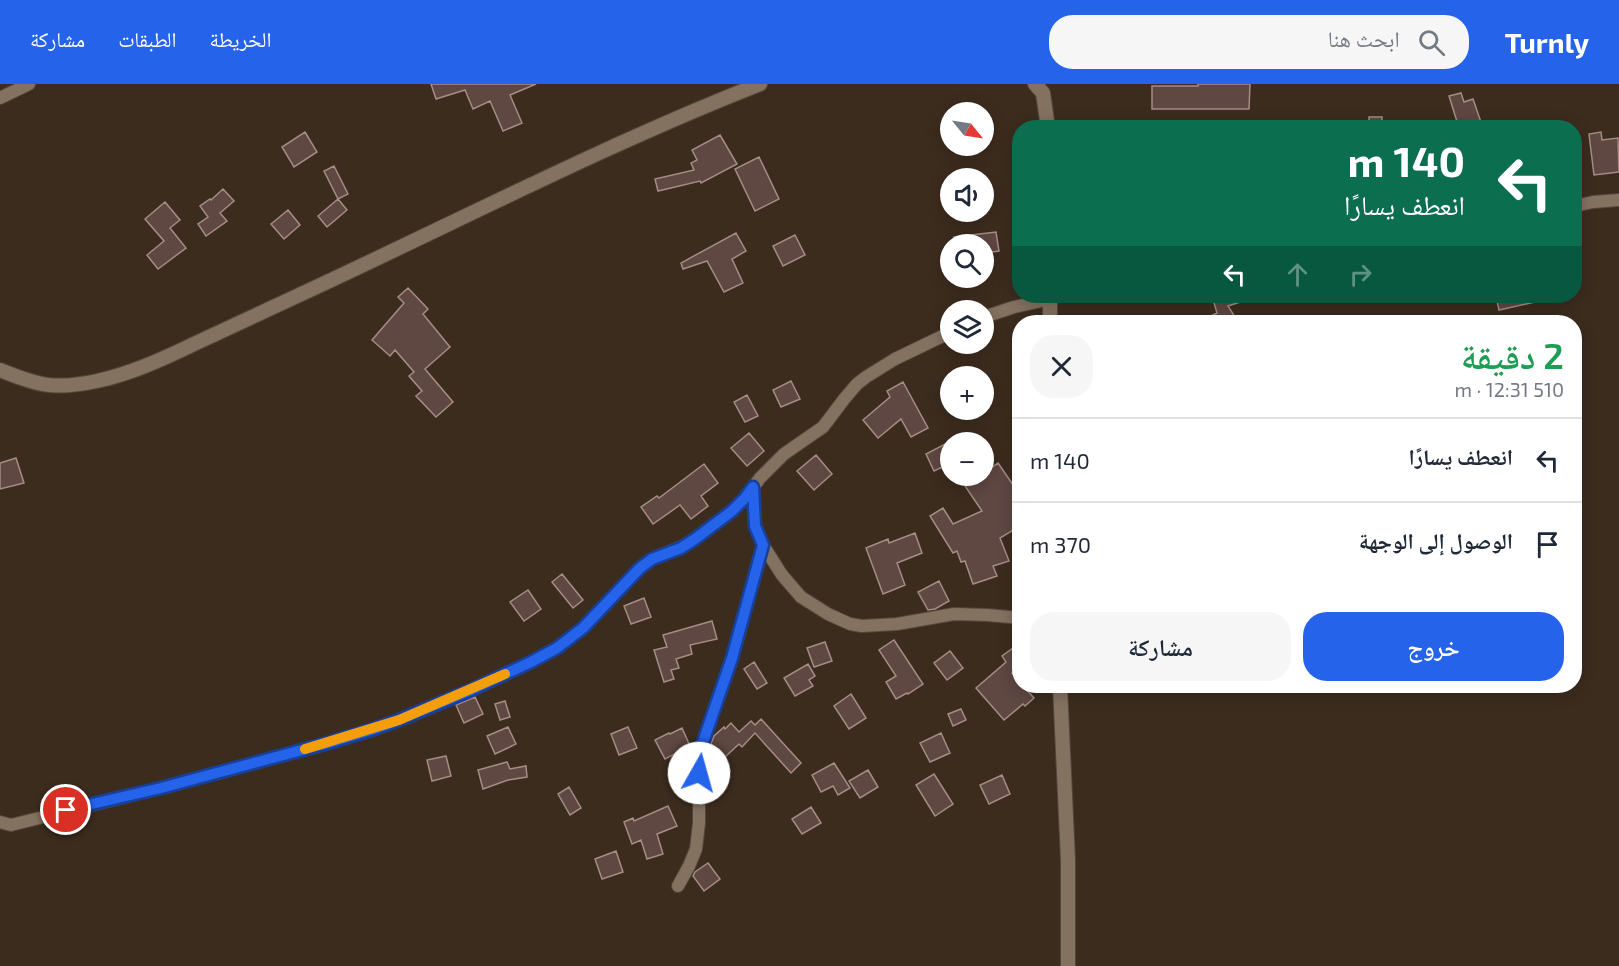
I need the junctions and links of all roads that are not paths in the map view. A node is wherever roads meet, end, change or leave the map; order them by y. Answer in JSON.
{"nodes":[{"id":1,"x":29,"y":84,"type":"edge"},
{"id":2,"x":760,"y":84,"type":"edge"},
{"id":3,"x":1041,"y":87,"type":"edge"},
{"id":4,"x":0,"y":98,"type":"edge"},
{"id":5,"x":1047,"y":120,"type":"edge"},
{"id":6,"x":1619,"y":200,"type":"edge"},
{"id":7,"x":1582,"y":204,"type":"edge"},
{"id":8,"x":1028,"y":303,"type":"edge"},
{"id":9,"x":994,"y":314,"type":"edge"},
{"id":10,"x":940,"y":338,"type":"edge"},
{"id":11,"x":0,"y":370,"type":"edge"},
{"id":12,"x":753,"y":487,"type":"junction"},
{"id":13,"x":763,"y":545,"type":"junction"},
{"id":14,"x":1012,"y":617,"type":"edge"},
{"id":15,"x":1060,"y":693,"type":"edge"},
{"id":16,"x":0,"y":822,"type":"edge"},
{"id":17,"x":678,"y":886,"type":"dead end"},
{"id":18,"x":1068,"y":966,"type":"edge"}],
"edges":[{"from":1,"to":4,"type":"street"},
{"from":2,"to":11,"type":"street"},
{"from":3,"to":5,"type":"street"},
{"from":6,"to":7,"type":"street"},
{"from":8,"to":9,"type":"street"},
{"from":10,"to":12,"type":"street"},
{"from":12,"to":13,"type":"street"},
{"from":12,"to":16,"type":"street"},
{"from":13,"to":14,"type":"street"},
{"from":13,"to":17,"type":"street"},
{"from":15,"to":18,"type":"street"}]}
